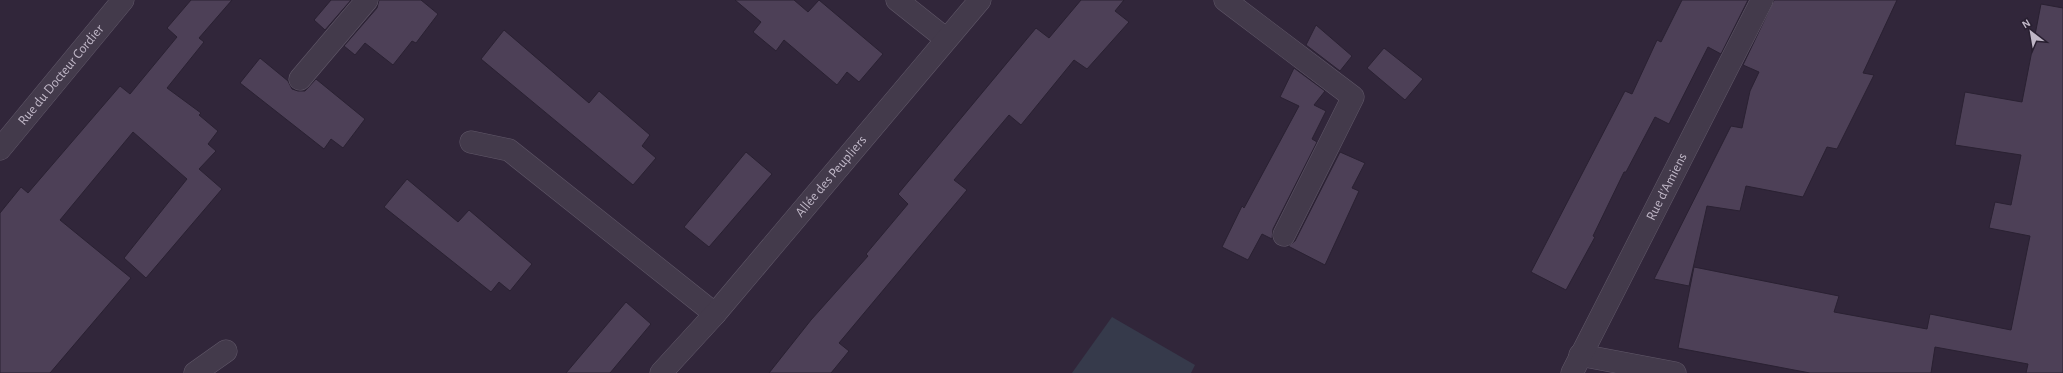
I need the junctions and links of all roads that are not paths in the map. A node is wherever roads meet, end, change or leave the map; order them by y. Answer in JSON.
{"nodes":[{"id":1,"x":123,"y":0,"type":"edge"},
{"id":2,"x":367,"y":0,"type":"edge"},
{"id":3,"x":897,"y":0,"type":"edge"},
{"id":4,"x":980,"y":0,"type":"edge"},
{"id":5,"x":1225,"y":0,"type":"edge"},
{"id":6,"x":1762,"y":0,"type":"edge"},
{"id":7,"x":946,"y":40,"type":"junction"},
{"id":8,"x":300,"y":79,"type":"dead end"},
{"id":9,"x":471,"y":142,"type":"dead end"},
{"id":10,"x":0,"y":150,"type":"edge"},
{"id":11,"x":1284,"y":235,"type":"dead end"},
{"id":12,"x":715,"y":314,"type":"junction"},
{"id":13,"x":226,"y":351,"type":"dead end"},
{"id":14,"x":1576,"y":364,"type":"edge"},
{"id":15,"x":195,"y":373,"type":"edge"},
{"id":16,"x":661,"y":373,"type":"edge"},
{"id":17,"x":1675,"y":373,"type":"edge"}],
"edges":[{"from":1,"to":10,"type":"street","name":"Rue du Docteur Cordier"},
{"from":2,"to":8,"type":"street"},
{"from":3,"to":7,"type":"street"},
{"from":4,"to":7,"type":"street","name":"Allée des Peupliers"},
{"from":5,"to":11,"type":"street"},
{"from":6,"to":14,"type":"street","name":"Rue d'Amiens"},
{"from":7,"to":12,"type":"street","name":"Allée des Peupliers"},
{"from":9,"to":12,"type":"street"},
{"from":12,"to":16,"type":"street","name":"Allée des Peupliers"},
{"from":13,"to":15,"type":"street"},
{"from":14,"to":17,"type":"street"}]}
